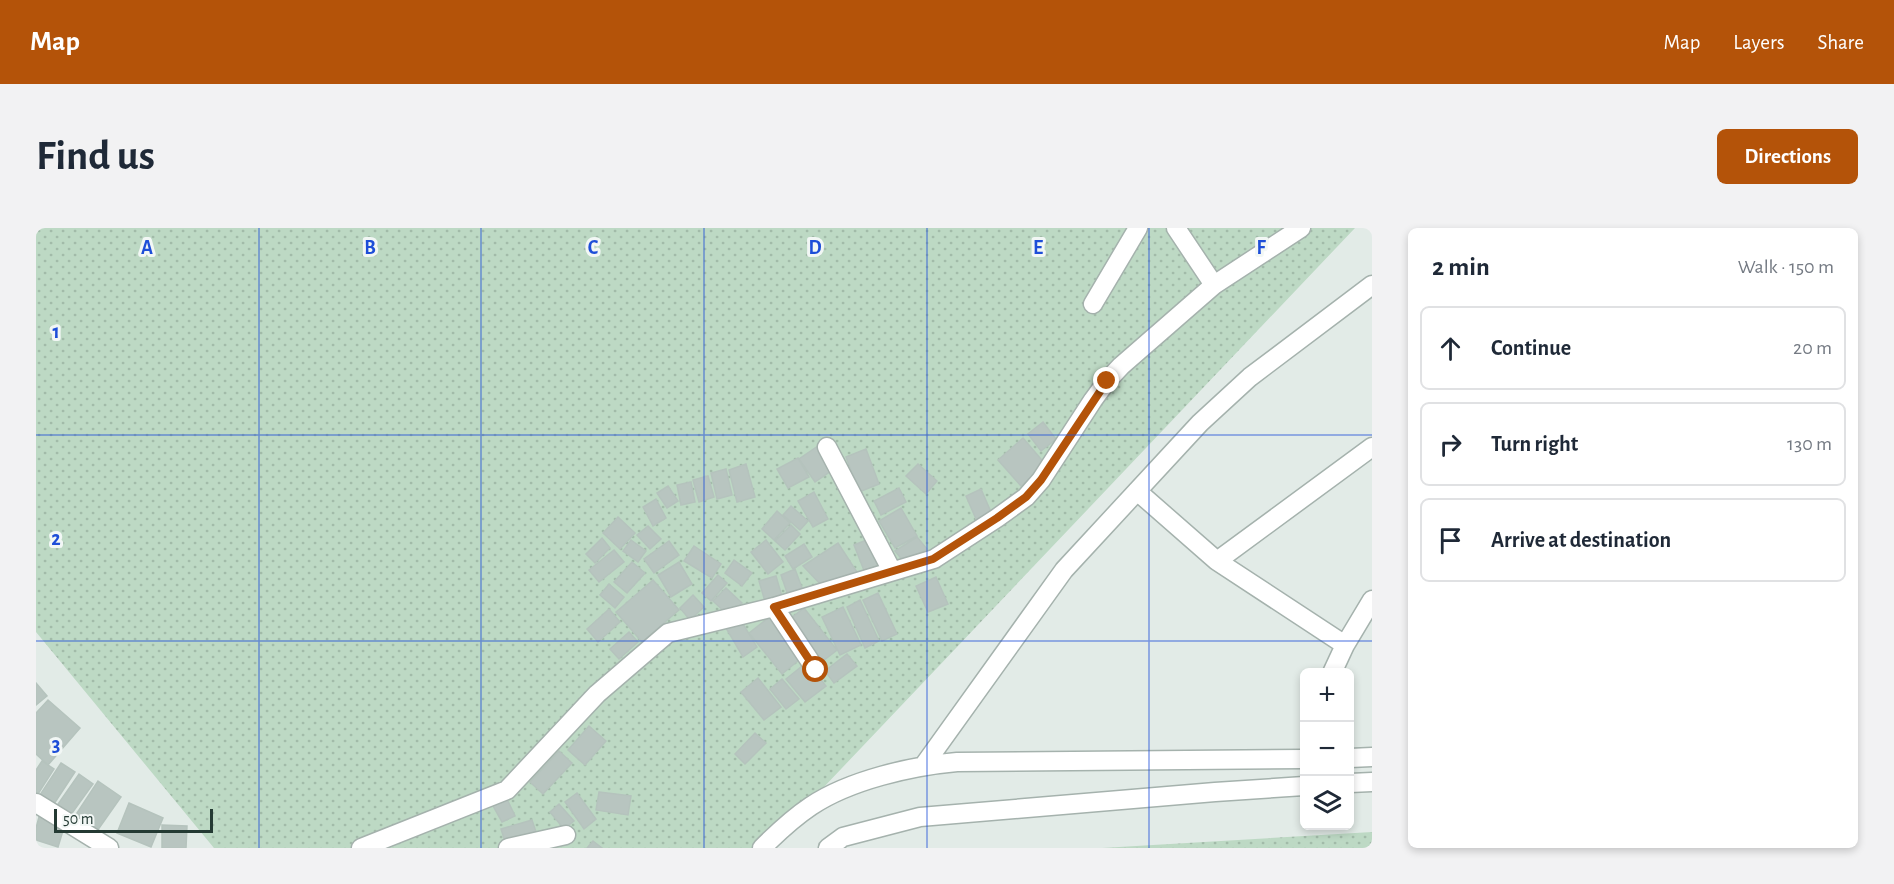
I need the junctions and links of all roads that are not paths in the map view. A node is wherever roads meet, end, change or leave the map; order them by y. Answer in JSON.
{"nodes":[{"id":1,"x":1138,"y":228,"type":"edge"},
{"id":2,"x":1176,"y":228,"type":"edge"},
{"id":3,"x":1301,"y":228,"type":"edge"},
{"id":4,"x":1280,"y":234,"type":"edge"},
{"id":5,"x":1214,"y":285,"type":"junction"},
{"id":6,"x":1372,"y":285,"type":"edge"},
{"id":7,"x":1093,"y":304,"type":"dead end"},
{"id":8,"x":827,"y":447,"type":"dead end"},
{"id":9,"x":1372,"y":447,"type":"edge"},
{"id":10,"x":1137,"y":491,"type":"junction"},
{"id":11,"x":1217,"y":561,"type":"junction"},
{"id":12,"x":892,"y":571,"type":"junction"},
{"id":13,"x":1372,"y":600,"type":"edge"},
{"id":14,"x":774,"y":607,"type":"junction"},
{"id":15,"x":1346,"y":645,"type":"junction"},
{"id":16,"x":1334,"y":668,"type":"edge"},
{"id":17,"x":816,"y":670,"type":"dead end"},
{"id":18,"x":1300,"y":759,"type":"edge"},
{"id":19,"x":924,"y":765,"type":"junction"},
{"id":20,"x":1372,"y":782,"type":"edge"},
{"id":21,"x":1354,"y":783,"type":"edge"},
{"id":22,"x":1300,"y":786,"type":"edge"},
{"id":23,"x":36,"y":803,"type":"edge"},
{"id":24,"x":566,"y":835,"type":"dead end"},
{"id":25,"x":109,"y":848,"type":"edge"},
{"id":26,"x":361,"y":848,"type":"edge"},
{"id":27,"x":508,"y":848,"type":"edge"},
{"id":28,"x":762,"y":848,"type":"edge"},
{"id":29,"x":828,"y":848,"type":"edge"}],
"edges":[{"from":1,"to":7,"type":"street"},
{"from":2,"to":5,"type":"street"},
{"from":3,"to":4,"type":"street"},
{"from":4,"to":5,"type":"street"},
{"from":5,"to":12,"type":"street"},
{"from":6,"to":10,"type":"street"},
{"from":8,"to":12,"type":"street"},
{"from":9,"to":11,"type":"street"},
{"from":10,"to":11,"type":"street"},
{"from":10,"to":19,"type":"street"},
{"from":11,"to":15,"type":"street"},
{"from":12,"to":14,"type":"street"},
{"from":13,"to":15,"type":"street"},
{"from":14,"to":17,"type":"street"},
{"from":14,"to":26,"type":"street"},
{"from":15,"to":16,"type":"street"},
{"from":18,"to":19,"type":"street"},
{"from":19,"to":28,"type":"street"},
{"from":20,"to":21,"type":"street"},
{"from":22,"to":29,"type":"street"},
{"from":23,"to":25,"type":"street"},
{"from":24,"to":27,"type":"street"}]}
